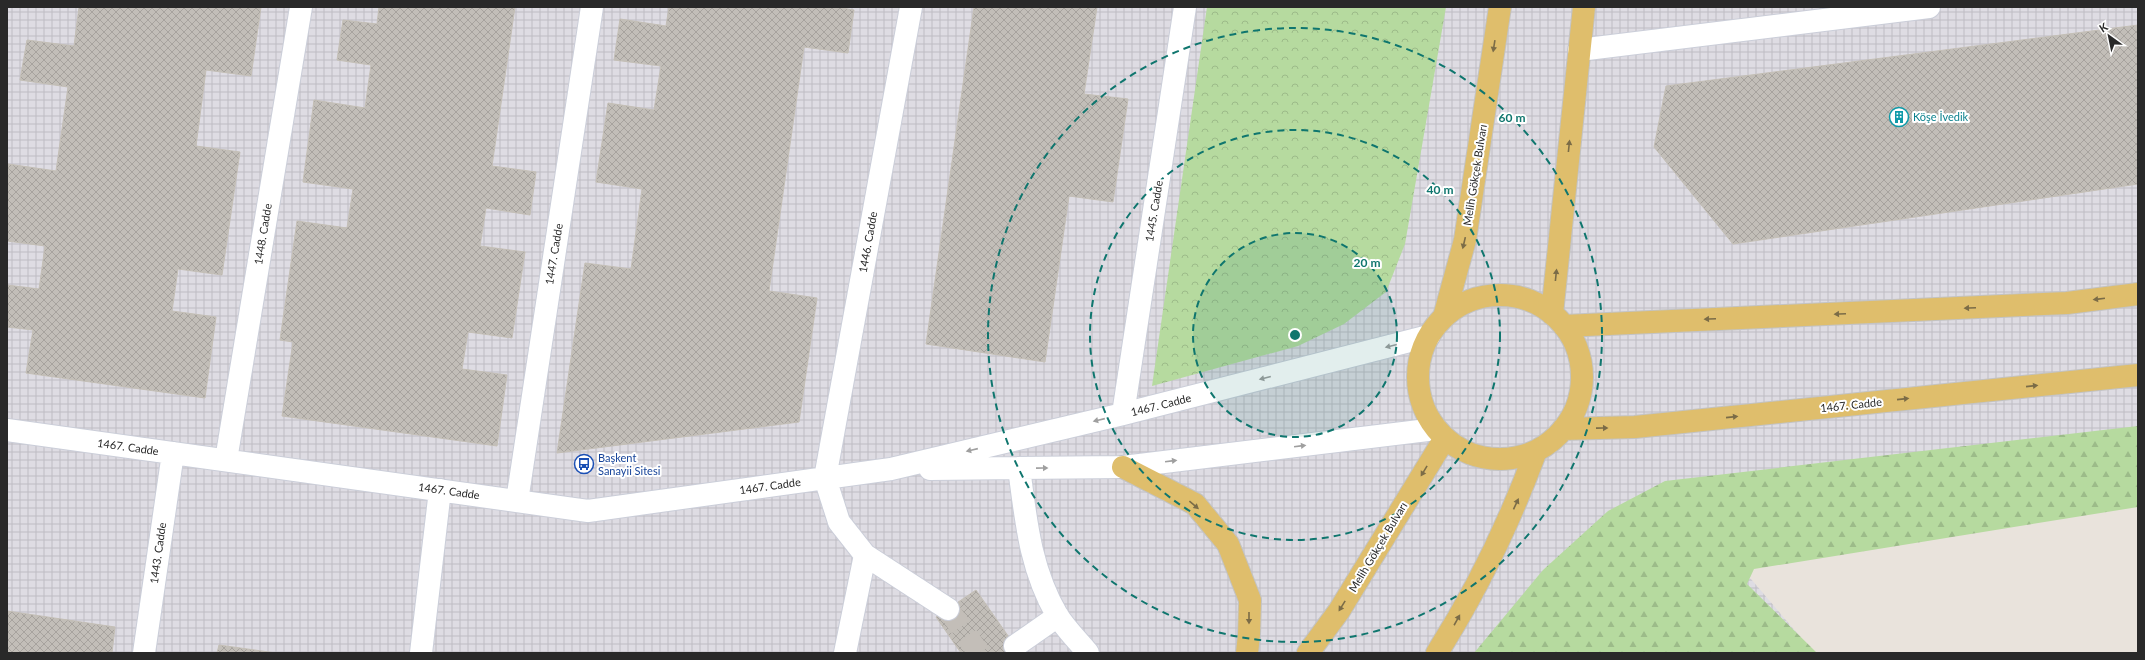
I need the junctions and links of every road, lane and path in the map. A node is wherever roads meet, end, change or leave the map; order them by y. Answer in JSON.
{"nodes":[{"id":1,"x":301,"y":7,"type":"edge"},
{"id":2,"x":592,"y":7,"type":"edge"},
{"id":3,"x":911,"y":7,"type":"edge"},
{"id":4,"x":1185,"y":7,"type":"edge"},
{"id":5,"x":1500,"y":7,"type":"edge"},
{"id":6,"x":1584,"y":7,"type":"edge"},
{"id":7,"x":1929,"y":7,"type":"edge"},
{"id":8,"x":1870,"y":11,"type":"edge"},
{"id":9,"x":1579,"y":50,"type":"junction"},
{"id":10,"x":2138,"y":294,"type":"edge"},
{"id":11,"x":1444,"y":318,"type":"junction"},
{"id":12,"x":1558,"y":320,"type":"junction"},
{"id":13,"x":1429,"y":336,"type":"junction"},
{"id":14,"x":2138,"y":375,"type":"edge"},
{"id":15,"x":1123,"y":414,"type":"junction"},
{"id":16,"x":1564,"y":429,"type":"junction"},
{"id":17,"x":7,"y":430,"type":"edge"},
{"id":18,"x":1440,"y":434,"type":"junction"},
{"id":19,"x":1536,"y":451,"type":"junction"},
{"id":20,"x":173,"y":453,"type":"junction"},
{"id":21,"x":226,"y":460,"type":"junction"},
{"id":22,"x":1123,"y":467,"type":"junction"},
{"id":23,"x":1019,"y":468,"type":"junction"},
{"id":24,"x":891,"y":469,"type":"junction"},
{"id":25,"x":825,"y":478,"type":"junction"},
{"id":26,"x":440,"y":490,"type":"junction"},
{"id":27,"x":516,"y":501,"type":"junction"},
{"id":28,"x":865,"y":555,"type":"junction"},
{"id":29,"x":948,"y":608,"type":"tunnel mouth"},
{"id":30,"x":1058,"y":616,"type":"junction"},
{"id":31,"x":1015,"y":646,"type":"dead end"},
{"id":32,"x":144,"y":653,"type":"edge"},
{"id":33,"x":421,"y":653,"type":"edge"},
{"id":34,"x":845,"y":653,"type":"edge"},
{"id":35,"x":1088,"y":653,"type":"edge"},
{"id":36,"x":1247,"y":653,"type":"edge"},
{"id":37,"x":1308,"y":653,"type":"edge"},
{"id":38,"x":1437,"y":653,"type":"edge"}],
"edges":[{"from":1,"to":21,"type":"street","name":"1448. Cadde"},
{"from":2,"to":27,"type":"street","name":"1447. Cadde"},
{"from":3,"to":25,"type":"street","name":"1446. Cadde"},
{"from":4,"to":15,"type":"street","name":"1445. Cadde"},
{"from":5,"to":11,"type":"main road","name":"Melih Gökçek Bulvarı","one_way":true},
{"from":6,"to":9,"type":"main road"},
{"from":7,"to":8,"type":"street"},
{"from":8,"to":9,"type":"street"},
{"from":12,"to":9,"type":"main road","one_way":true},
{"from":10,"to":12,"type":"main road","one_way":true},
{"from":11,"to":12,"type":"main road"},
{"from":11,"to":13,"type":"main road"},
{"from":12,"to":16,"type":"main road"},
{"from":13,"to":15,"type":"street","name":"1467. Cadde","one_way":true},
{"from":13,"to":18,"type":"main road"},
{"from":16,"to":14,"type":"main road","name":"1467. Cadde","one_way":true},
{"from":15,"to":24,"type":"street","name":"1467. Cadde","one_way":true},
{"from":16,"to":19,"type":"main road"},
{"from":17,"to":20,"type":"street","name":"1467. Cadde"},
{"from":18,"to":19,"type":"main road"},
{"from":22,"to":18,"type":"street","name":"1467. Cadde","one_way":true},
{"from":18,"to":37,"type":"main road","name":"Melih Gökçek Bulvarı","one_way":true},
{"from":38,"to":19,"type":"main road","one_way":true},
{"from":20,"to":21,"type":"street","name":"1467. Cadde"},
{"from":20,"to":32,"type":"street","name":"1443. Cadde"},
{"from":21,"to":26,"type":"street","name":"1467. Cadde"},
{"from":23,"to":22,"type":"street","name":"1467. Cadde","one_way":true},
{"from":22,"to":36,"type":"main road","one_way":true},
{"from":23,"to":24,"type":"street","name":"1467. Cadde"},
{"from":23,"to":30,"type":"street"},
{"from":24,"to":25,"type":"street","name":"1467. Cadde"},
{"from":25,"to":27,"type":"street","name":"1467. Cadde"},
{"from":25,"to":28,"type":"street"},
{"from":26,"to":27,"type":"street","name":"1467. Cadde"},
{"from":26,"to":33,"type":"street"},
{"from":28,"to":29,"type":"street"},
{"from":28,"to":34,"type":"street"},
{"from":30,"to":31,"type":"street"},
{"from":30,"to":35,"type":"street"}]}
